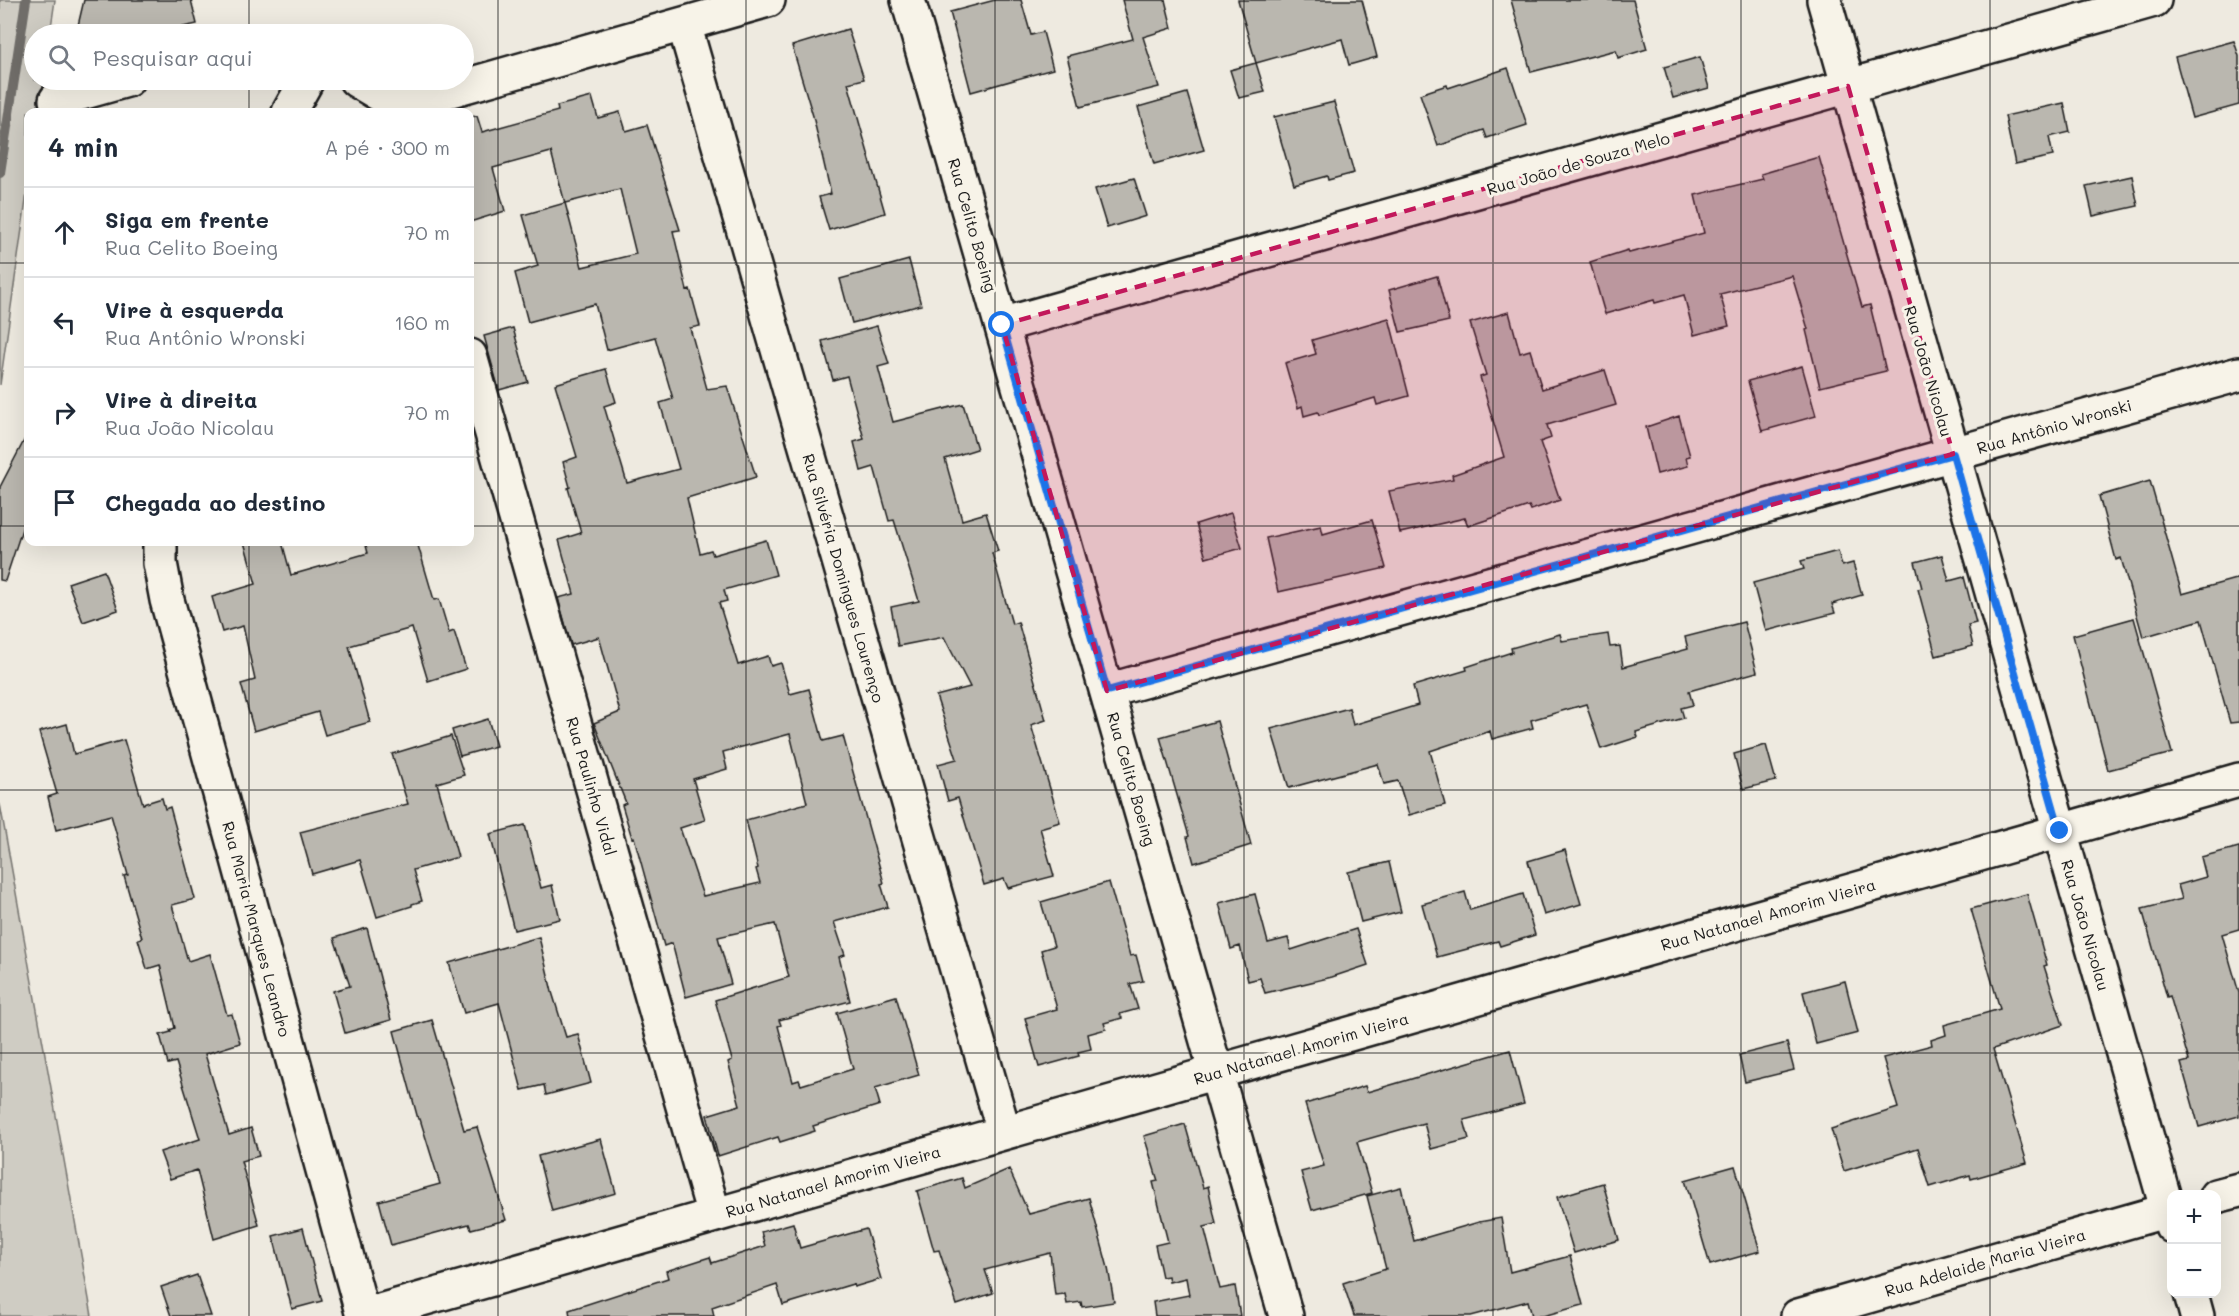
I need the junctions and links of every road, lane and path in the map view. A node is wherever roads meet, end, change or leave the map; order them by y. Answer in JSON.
{"nodes":[{"id":1,"x":768,"y":0,"type":"edge"},
{"id":2,"x":908,"y":0,"type":"edge"},
{"id":3,"x":1824,"y":0,"type":"edge"},
{"id":4,"x":2154,"y":0,"type":"edge"},
{"id":5,"x":684,"y":24,"type":"junction"},
{"id":6,"x":1848,"y":86,"type":"junction"},
{"id":7,"x":474,"y":87,"type":"edge"},
{"id":8,"x":92,"y":90,"type":"edge"},
{"id":9,"x":301,"y":90,"type":"edge"},
{"id":10,"x":370,"y":90,"type":"edge"},
{"id":11,"x":464,"y":90,"type":"edge"},
{"id":12,"x":56,"y":100,"type":"dead end"},
{"id":13,"x":291,"y":108,"type":"edge"},
{"id":14,"x":394,"y":108,"type":"edge"},
{"id":15,"x":404,"y":108,"type":"edge"},
{"id":16,"x":1002,"y":325,"type":"junction"},
{"id":17,"x":474,"y":370,"type":"edge"},
{"id":18,"x":2239,"y":374,"type":"edge"},
{"id":19,"x":1953,"y":454,"type":"junction"},
{"id":20,"x":160,"y":546,"type":"edge"},
{"id":21,"x":1107,"y":691,"type":"junction"},
{"id":22,"x":2239,"y":780,"type":"edge"},
{"id":23,"x":2060,"y":831,"type":"junction"},
{"id":24,"x":1216,"y":1072,"type":"junction"},
{"id":25,"x":1004,"y":1132,"type":"junction"},
{"id":26,"x":2239,"y":1190,"type":"edge"},
{"id":27,"x":2221,"y":1195,"type":"edge"},
{"id":28,"x":2167,"y":1205,"type":"edge"},
{"id":29,"x":714,"y":1215,"type":"junction"},
{"id":30,"x":2167,"y":1216,"type":"edge"},
{"id":31,"x":2192,"y":1298,"type":"edge"},
{"id":32,"x":362,"y":1316,"type":"edge"},
{"id":33,"x":1286,"y":1316,"type":"edge"},
{"id":34,"x":1797,"y":1316,"type":"edge"},
{"id":35,"x":2197,"y":1316,"type":"edge"}],
"edges":[{"from":1,"to":5,"type":"street"},
{"from":2,"to":16,"type":"street","name":"Rua Celito Boeing"},
{"from":3,"to":6,"type":"street","name":"Rua João Nicolau"},
{"from":4,"to":6,"type":"street","name":"Rua João de Souza Melo"},
{"from":5,"to":7,"type":"street"},
{"from":5,"to":25,"type":"street","name":"Rua Silvéria Domingues Lourenço"},
{"from":6,"to":16,"type":"street","name":"Rua João de Souza Melo"},
{"from":6,"to":19,"type":"street","name":"Rua João Nicolau"},
{"from":8,"to":12,"type":"street"},
{"from":9,"to":13,"type":"street"},
{"from":10,"to":14,"type":"street"},
{"from":11,"to":15,"type":"street"},
{"from":16,"to":21,"type":"street","name":"Rua Celito Boeing"},
{"from":17,"to":29,"type":"street","name":"Rua Paulinho Vidal"},
{"from":18,"to":19,"type":"street","name":"Rua Antônio Wronski"},
{"from":19,"to":21,"type":"street","name":"Rua Antônio Wronski"},
{"from":19,"to":23,"type":"street","name":"Rua João Nicolau"},
{"from":20,"to":32,"type":"street","name":"Rua Maria Marques Leandro"},
{"from":21,"to":24,"type":"street","name":"Rua Celito Boeing"},
{"from":22,"to":23,"type":"street","name":"Rua Natanael Amorim Vieira"},
{"from":23,"to":24,"type":"street","name":"Rua Natanael Amorim Vieira"},
{"from":23,"to":28,"type":"street","name":"Rua João Nicolau"},
{"from":24,"to":25,"type":"street","name":"Rua Natanael Amorim Vieira"},
{"from":24,"to":33,"type":"street","name":"Rua Celito Boeing"},
{"from":25,"to":29,"type":"street","name":"Rua Natanael Amorim Vieira"},
{"from":26,"to":27,"type":"street"},
{"from":29,"to":32,"type":"street","name":"Rua Natanael Amorim Vieira"},
{"from":30,"to":34,"type":"street","name":"Rua Adelaide Maria Vieira"},
{"from":31,"to":35,"type":"street"}]}
